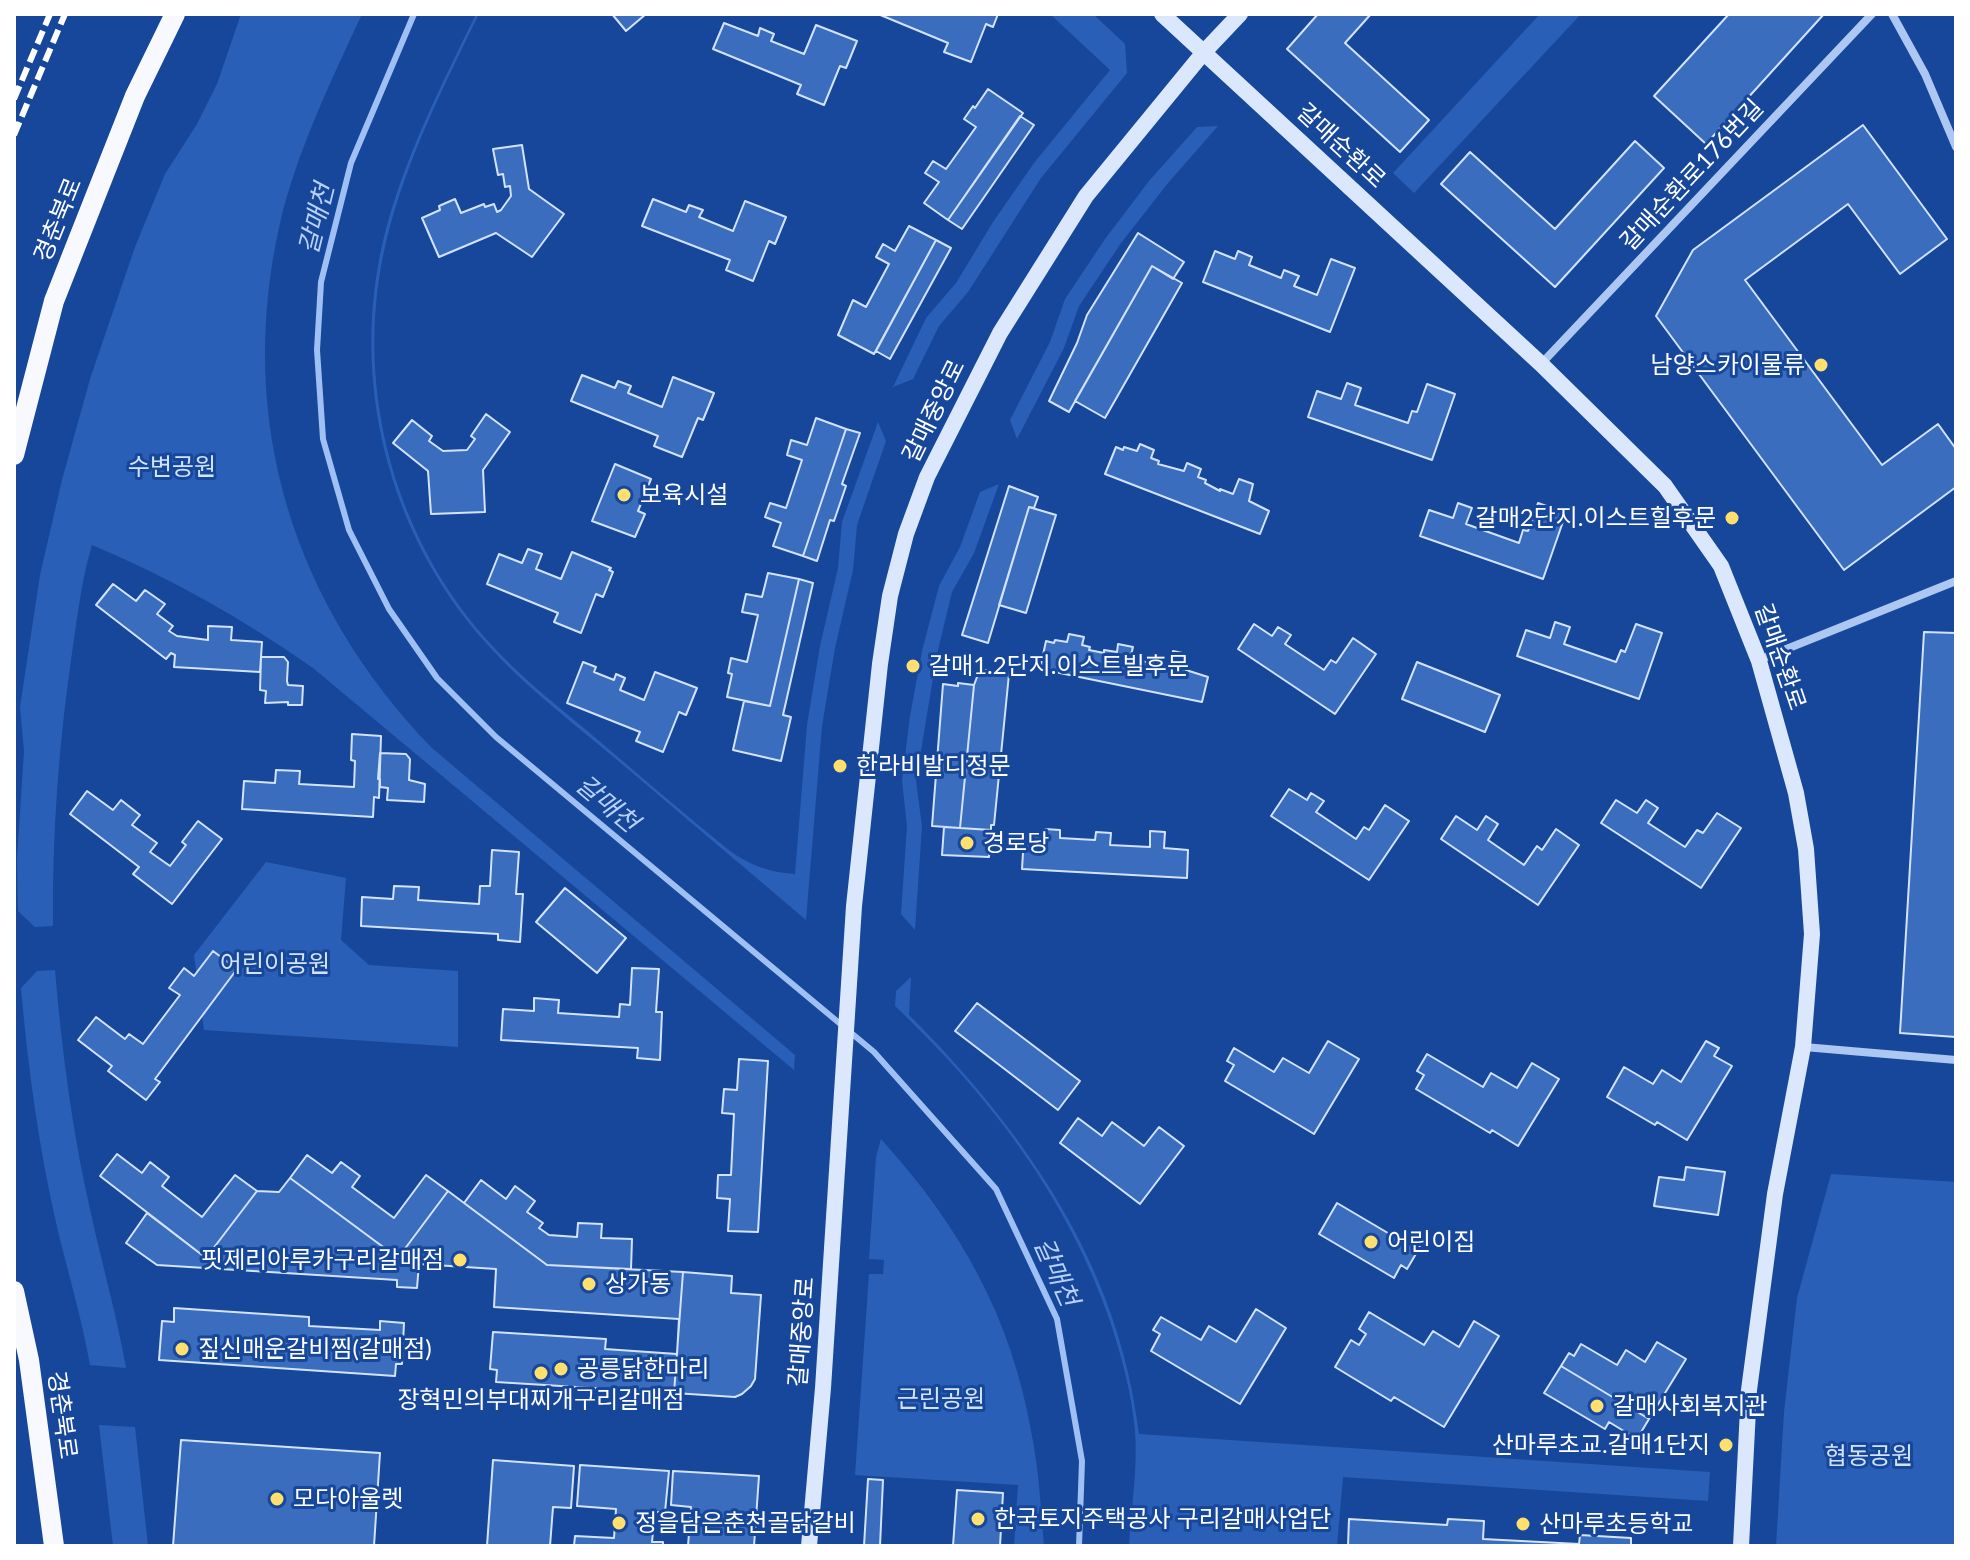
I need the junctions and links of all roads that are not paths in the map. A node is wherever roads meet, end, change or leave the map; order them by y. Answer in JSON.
{"nodes":[{"id":1,"x":175,"y":14,"type":"edge"},
{"id":2,"x":1162,"y":14,"type":"edge"},
{"id":3,"x":1240,"y":14,"type":"edge"},
{"id":4,"x":1872,"y":14,"type":"edge"},
{"id":5,"x":1892,"y":14,"type":"edge"},
{"id":6,"x":1204,"y":52,"type":"junction"},
{"id":7,"x":1956,"y":147,"type":"edge"},
{"id":8,"x":1541,"y":364,"type":"junction"},
{"id":9,"x":14,"y":455,"type":"edge"},
{"id":10,"x":1956,"y":581,"type":"edge"},
{"id":11,"x":1759,"y":661,"type":"junction"},
{"id":12,"x":1803,"y":1047,"type":"junction"},
{"id":13,"x":1956,"y":1060,"type":"edge"},
{"id":14,"x":14,"y":1291,"type":"edge"},
{"id":15,"x":54,"y":1546,"type":"edge"},
{"id":16,"x":809,"y":1546,"type":"edge"},
{"id":17,"x":1741,"y":1546,"type":"edge"}],
"edges":[{"from":1,"to":9,"type":"main road","name":"경춘북로"},
{"from":2,"to":6,"type":"street","name":"갈매순환로"},
{"from":3,"to":6,"type":"street","name":"갈매중앙로"},
{"from":4,"to":8,"type":"street","name":"갈매순환로176번길"},
{"from":5,"to":7,"type":"street"},
{"from":6,"to":8,"type":"street","name":"갈매순환로"},
{"from":6,"to":16,"type":"street","name":"갈매중앙로"},
{"from":8,"to":11,"type":"street","name":"갈매순환로"},
{"from":10,"to":11,"type":"street"},
{"from":11,"to":12,"type":"street","name":"갈매순환로"},
{"from":12,"to":13,"type":"street"},
{"from":12,"to":17,"type":"street","name":"갈매순환로"},
{"from":14,"to":15,"type":"main road","name":"경춘북로"}]}
